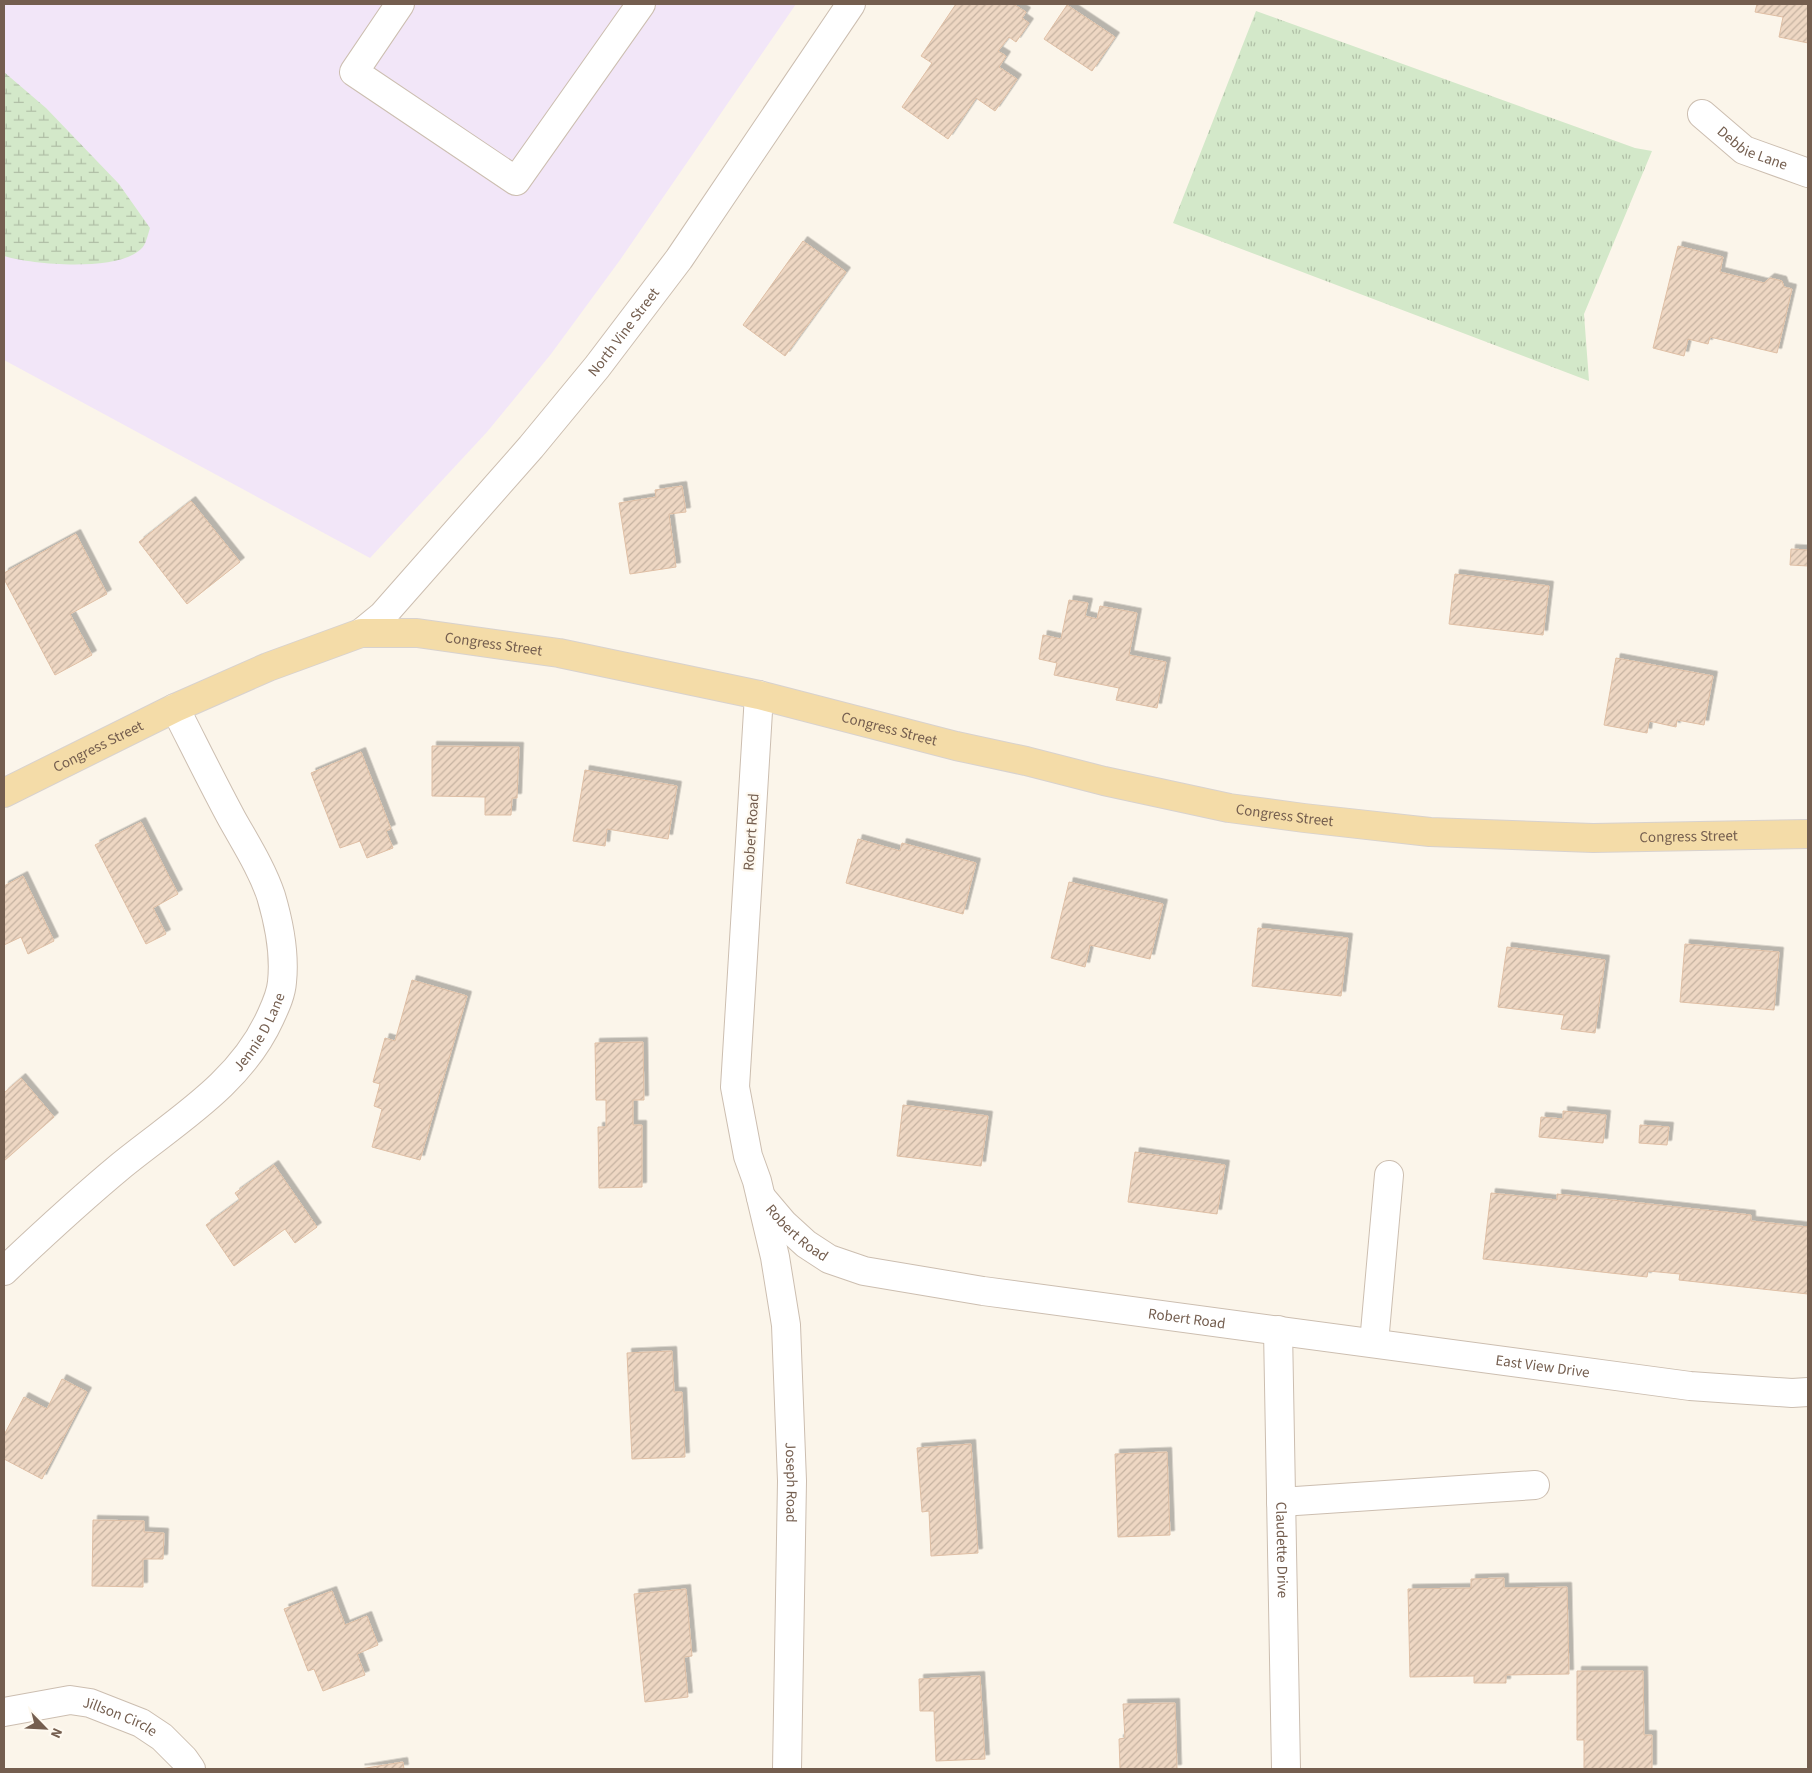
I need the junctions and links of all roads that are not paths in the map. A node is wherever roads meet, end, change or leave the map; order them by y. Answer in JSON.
{"nodes":[{"id":1,"x":400,"y":4,"type":"edge"},
{"id":2,"x":641,"y":4,"type":"edge"},
{"id":3,"x":851,"y":4,"type":"edge"},
{"id":4,"x":1702,"y":114,"type":"dead end"},
{"id":5,"x":1808,"y":173,"type":"edge"},
{"id":6,"x":361,"y":633,"type":"junction"},
{"id":7,"x":759,"y":695,"type":"junction"},
{"id":8,"x":175,"y":708,"type":"junction"},
{"id":9,"x":4,"y":793,"type":"edge"},
{"id":10,"x":1808,"y":834,"type":"edge"},
{"id":11,"x":1388,"y":1175,"type":"dead end"},
{"id":12,"x":761,"y":1197,"type":"junction"},
{"id":13,"x":4,"y":1271,"type":"edge"},
{"id":14,"x":1278,"y":1330,"type":"junction"},
{"id":15,"x":1374,"y":1343,"type":"junction"},
{"id":16,"x":1808,"y":1392,"type":"edge"},
{"id":17,"x":1535,"y":1485,"type":"dead end"},
{"id":18,"x":1281,"y":1502,"type":"junction"},
{"id":19,"x":4,"y":1712,"type":"edge"},
{"id":20,"x":192,"y":1769,"type":"edge"},
{"id":21,"x":788,"y":1769,"type":"edge"},
{"id":22,"x":1286,"y":1769,"type":"edge"}],
"edges":[{"from":1,"to":2,"type":"street"},
{"from":3,"to":6,"type":"street","name":"North Vine Street"},
{"from":4,"to":5,"type":"street","name":"Debbie Lane"},
{"from":6,"to":7,"type":"main road","name":"Congress Street"},
{"from":6,"to":8,"type":"main road","name":"Congress Street"},
{"from":7,"to":10,"type":"main road","name":"Congress Street"},
{"from":7,"to":12,"type":"street","name":"Robert Road"},
{"from":8,"to":9,"type":"main road","name":"Congress Street"},
{"from":8,"to":13,"type":"street","name":"Jennie D Lane"},
{"from":11,"to":15,"type":"street"},
{"from":12,"to":14,"type":"street","name":"Robert Road"},
{"from":12,"to":21,"type":"street","name":"Joseph Road"},
{"from":14,"to":15,"type":"street","name":"East View Drive"},
{"from":14,"to":18,"type":"street","name":"Claudette Drive"},
{"from":15,"to":16,"type":"street","name":"East View Drive"},
{"from":17,"to":18,"type":"street"},
{"from":18,"to":22,"type":"street","name":"Claudette Drive"},
{"from":19,"to":20,"type":"street","name":"Jillson Circle"}]}
